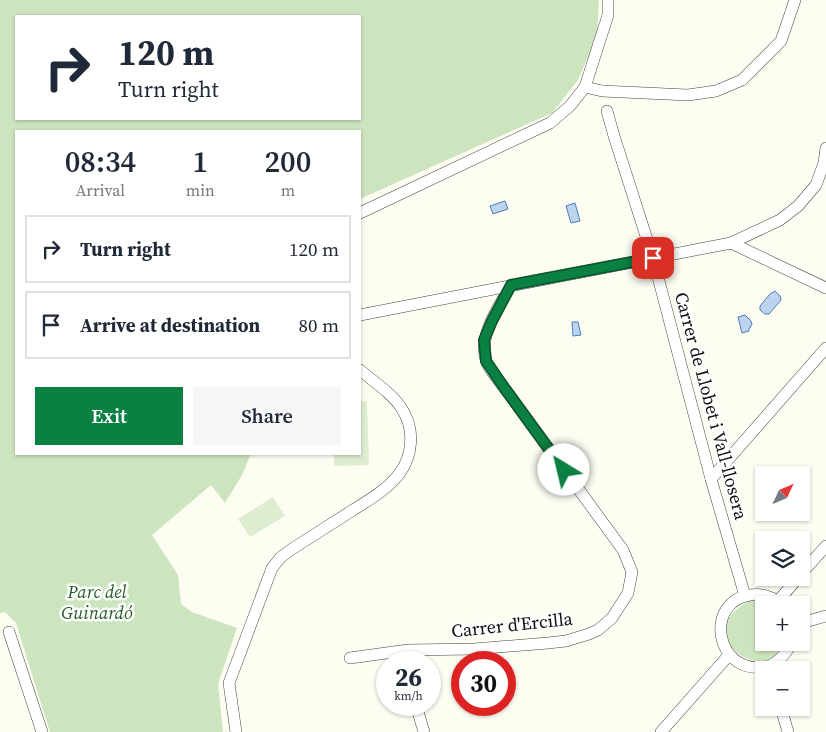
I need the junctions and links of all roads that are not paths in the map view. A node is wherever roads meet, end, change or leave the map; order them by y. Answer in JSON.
{"nodes":[{"id":1,"x":608,"y":0,"type":"edge"},
{"id":2,"x":795,"y":0,"type":"edge"},
{"id":3,"x":586,"y":87,"type":"junction"},
{"id":4,"x":607,"y":111,"type":"dead end"},
{"id":5,"x":826,"y":148,"type":"edge"},
{"id":6,"x":361,"y":213,"type":"edge"},
{"id":7,"x":731,"y":243,"type":"junction"},
{"id":8,"x":653,"y":258,"type":"junction"},
{"id":9,"x":511,"y":285,"type":"junction"},
{"id":10,"x":826,"y":288,"type":"edge"},
{"id":11,"x":361,"y":315,"type":"edge"},
{"id":12,"x":826,"y":348,"type":"edge"},
{"id":13,"x":361,"y":371,"type":"edge"},
{"id":14,"x":711,"y":479,"type":"junction"},
{"id":15,"x":826,"y":546,"type":"edge"},
{"id":16,"x":810,"y":564,"type":"edge"},
{"id":17,"x":745,"y":596,"type":"junction"},
{"id":18,"x":768,"y":596,"type":"edge"},
{"id":19,"x":826,"y":616,"type":"edge"},
{"id":20,"x":810,"y":620,"type":"edge"},
{"id":21,"x":9,"y":632,"type":"dead end"},
{"id":22,"x":408,"y":650,"type":"joint"},
{"id":23,"x":786,"y":651,"type":"edge"},
{"id":24,"x":729,"y":655,"type":"junction"},
{"id":25,"x":350,"y":658,"type":"dead end"},
{"id":26,"x":778,"y":661,"type":"edge"},
{"id":27,"x":755,"y":667,"type":"edge"},
{"id":28,"x":419,"y":716,"type":"edge"},
{"id":29,"x":783,"y":716,"type":"edge"},
{"id":30,"x":42,"y":732,"type":"edge"},
{"id":31,"x":236,"y":732,"type":"edge"},
{"id":32,"x":424,"y":732,"type":"edge"},
{"id":33,"x":661,"y":732,"type":"edge"},
{"id":34,"x":788,"y":732,"type":"edge"}],
"edges":[{"from":1,"to":3,"type":"street"},
{"from":2,"to":3,"type":"street"},
{"from":3,"to":6,"type":"street"},
{"from":4,"to":8,"type":"street","name":"Carrer de Llobet i Vall-llosera"},
{"from":5,"to":7,"type":"street"},
{"from":7,"to":8,"type":"street"},
{"from":7,"to":10,"type":"street"},
{"from":8,"to":9,"type":"street"},
{"from":8,"to":14,"type":"street","name":"Carrer de Llobet i Vall-llosera"},
{"from":9,"to":11,"type":"street"},
{"from":9,"to":22,"type":"street","name":"Carrer d'Ercilla"},
{"from":12,"to":14,"type":"street"},
{"from":13,"to":31,"type":"street"},
{"from":14,"to":17,"type":"street","name":"Carrer de Llobet i Vall-llosera"},
{"from":15,"to":16,"type":"street"},
{"from":17,"to":18,"type":"street"},
{"from":17,"to":24,"type":"street"},
{"from":19,"to":20,"type":"street"},
{"from":21,"to":30,"type":"street"},
{"from":22,"to":25,"type":"street","name":"Carrer d'Ercilla"},
{"from":23,"to":26,"type":"street"},
{"from":24,"to":27,"type":"street"},
{"from":24,"to":33,"type":"street"},
{"from":28,"to":32,"type":"street"},
{"from":29,"to":34,"type":"street"}]}
